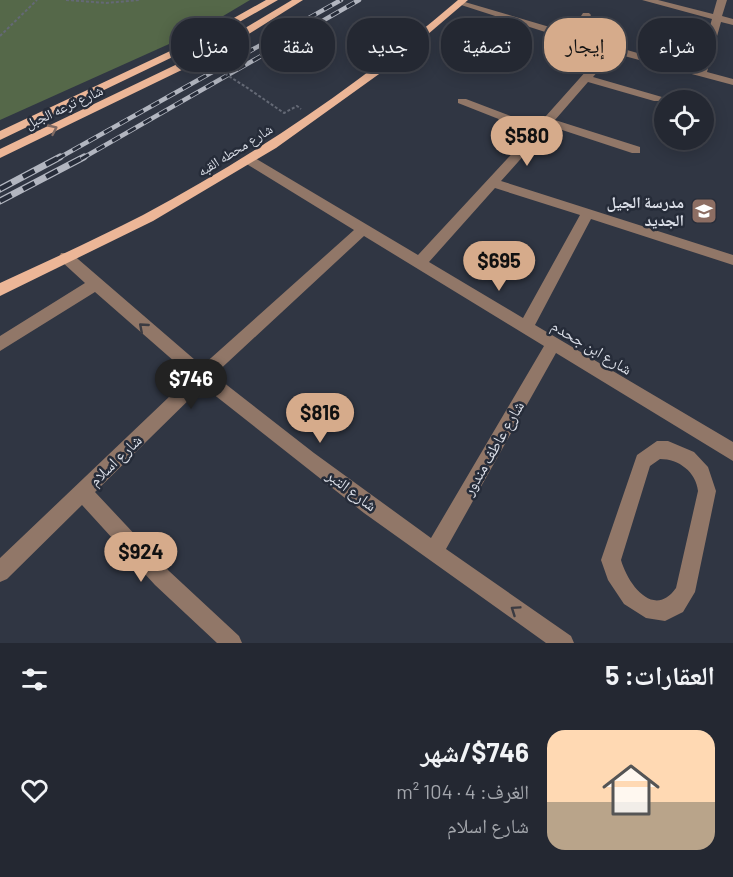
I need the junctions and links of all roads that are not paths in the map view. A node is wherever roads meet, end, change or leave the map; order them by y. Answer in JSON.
{"nodes":[{"id":1,"x":273,"y":0,"type":"edge"},
{"id":2,"x":298,"y":0,"type":"edge"},
{"id":3,"x":647,"y":0,"type":"edge"},
{"id":4,"x":722,"y":0,"type":"edge"},
{"id":5,"x":462,"y":1,"type":"edge"},
{"id":6,"x":585,"y":15,"type":"dead end"},
{"id":7,"x":240,"y":18,"type":"edge"},
{"id":8,"x":583,"y":18,"type":"edge"},
{"id":9,"x":717,"y":18,"type":"junction"},
{"id":10,"x":733,"y":22,"type":"edge"},
{"id":11,"x":544,"y":29,"type":"edge"},
{"id":12,"x":249,"y":30,"type":"edge"},
{"id":13,"x":171,"y":54,"type":"edge"},
{"id":14,"x":626,"y":54,"type":"edge"},
{"id":15,"x":171,"y":71,"type":"edge"},
{"id":16,"x":591,"y":72,"type":"edge"},
{"id":17,"x":701,"y":74,"type":"junction"},
{"id":18,"x":586,"y":78,"type":"junction"},
{"id":19,"x":733,"y":82,"type":"edge"},
{"id":20,"x":654,"y":98,"type":"edge"},
{"id":21,"x":462,"y":101,"type":"dead end"},
{"id":22,"x":545,"y":127,"type":"junction"},
{"id":23,"x":0,"y":136,"type":"edge"},
{"id":24,"x":636,"y":150,"type":"dead end"},
{"id":25,"x":0,"y":154,"type":"edge"},
{"id":26,"x":249,"y":160,"type":"junction"},
{"id":27,"x":491,"y":182,"type":"junction"},
{"id":28,"x":588,"y":212,"type":"junction"},
{"id":29,"x":363,"y":228,"type":"junction"},
{"id":30,"x":66,"y":257,"type":"junction"},
{"id":31,"x":733,"y":260,"type":"edge"},
{"id":32,"x":420,"y":263,"type":"junction"},
{"id":33,"x":95,"y":284,"type":"junction"},
{"id":34,"x":0,"y":290,"type":"edge"},
{"id":35,"x":526,"y":327,"type":"junction"},
{"id":36,"x":0,"y":344,"type":"edge"},
{"id":37,"x":553,"y":344,"type":"junction"},
{"id":38,"x":202,"y":376,"type":"junction"},
{"id":39,"x":687,"y":426,"type":"junction"},
{"id":40,"x":733,"y":452,"type":"edge"},
{"id":41,"x":679,"y":453,"type":"junction"},
{"id":42,"x":82,"y":492,"type":"junction"},
{"id":43,"x":434,"y":552,"type":"junction"},
{"id":44,"x":0,"y":572,"type":"edge"},
{"id":45,"x":232,"y":643,"type":"edge"},
{"id":46,"x":564,"y":643,"type":"edge"}],
"edges":[{"from":1,"to":7,"type":"main road","name":"شارع ترعه الجبل"},
{"from":2,"to":12,"type":"main road","name":"شارع ترعه الجبل"},
{"from":3,"to":9,"type":"street"},
{"from":4,"to":9,"type":"street"},
{"from":5,"to":11,"type":"street"},
{"from":5,"to":26,"type":"main road","name":"شارع محطه القبه"},
{"from":6,"to":8,"type":"street"},
{"from":9,"to":10,"type":"street"},
{"from":9,"to":17,"type":"street"},
{"from":13,"to":23,"type":"main road","name":"شارع ترعه الجبل"},
{"from":14,"to":17,"type":"street"},
{"from":25,"to":15,"type":"main road","name":"شارع ترعه الجبل","one_way":true},
{"from":16,"to":18,"type":"street"},
{"from":17,"to":19,"type":"street"},
{"from":18,"to":20,"type":"street"},
{"from":18,"to":22,"type":"street"},
{"from":21,"to":22,"type":"street"},
{"from":22,"to":24,"type":"street"},
{"from":22,"to":27,"type":"street"},
{"from":26,"to":29,"type":"street","name":"شارع ابن جحدم"},
{"from":26,"to":30,"type":"main road","name":"شارع محطه القبه"},
{"from":27,"to":28,"type":"street"},
{"from":27,"to":32,"type":"street"},
{"from":28,"to":31,"type":"street"},
{"from":28,"to":35,"type":"street"},
{"from":29,"to":32,"type":"street","name":"شارع ابن جحدم"},
{"from":29,"to":38,"type":"street","name":"شارع اسلام"},
{"from":30,"to":33,"type":"street","name":"شارع التبر"},
{"from":30,"to":34,"type":"main road","name":"شارع محطه القبه"},
{"from":32,"to":35,"type":"street","name":"شارع ابن جحدم"},
{"from":33,"to":36,"type":"street"},
{"from":38,"to":33,"type":"street","name":"شارع التبر","one_way":true},
{"from":35,"to":37,"type":"street","name":"شارع ابن جحدم"},
{"from":37,"to":39,"type":"street","name":"شارع ابن جحدم"},
{"from":37,"to":43,"type":"street","name":"شارع عاطف مندور"},
{"from":38,"to":42,"type":"street","name":"شارع اسلام"},
{"from":38,"to":43,"type":"street","name":"شارع التبر"},
{"from":39,"to":40,"type":"street","name":"شارع ابن جحدم"},
{"from":39,"to":41,"type":"street"},
{"from":41,"to":41,"type":"street"},
{"from":42,"to":44,"type":"street","name":"شارع اسلام"},
{"from":42,"to":45,"type":"street"},
{"from":46,"to":43,"type":"street","name":"شارع التبر","one_way":true}]}
